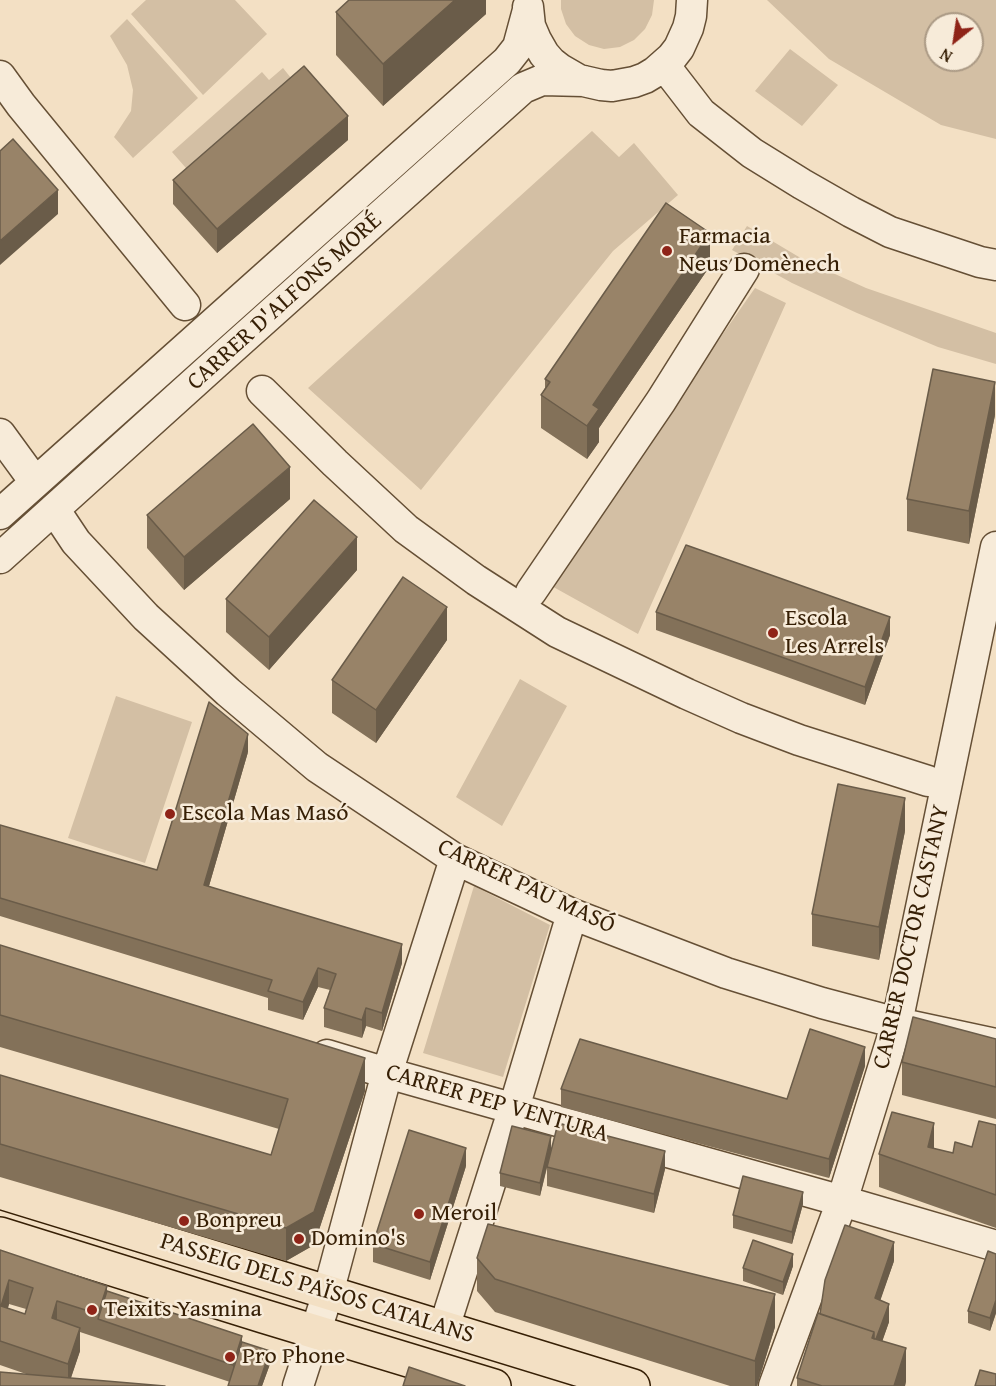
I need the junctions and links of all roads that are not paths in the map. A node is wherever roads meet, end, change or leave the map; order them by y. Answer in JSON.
{"nodes":[{"id":1,"x":692,"y":0,"type":"edge"},
{"id":2,"x":528,"y":5,"type":"edge"},
{"id":3,"x":664,"y":65,"type":"junction"},
{"id":4,"x":0,"y":76,"type":"edge"},
{"id":5,"x":584,"y":81,"type":"junction"},
{"id":6,"x":996,"y":265,"type":"edge"},
{"id":7,"x":744,"y":269,"type":"dead end"},
{"id":8,"x":185,"y":305,"type":"dead end"},
{"id":9,"x":262,"y":391,"type":"dead end"},
{"id":10,"x":0,"y":435,"type":"edge"},
{"id":11,"x":34,"y":482,"type":"junction"},
{"id":12,"x":54,"y":509,"type":"junction"},
{"id":13,"x":0,"y":514,"type":"edge"},
{"id":14,"x":996,"y":547,"type":"edge"},
{"id":15,"x":0,"y":558,"type":"edge"},
{"id":16,"x":531,"y":592,"type":"dead end"},
{"id":17,"x":928,"y":781,"type":"dead end"},
{"id":18,"x":455,"y":859,"type":"junction"},
{"id":19,"x":572,"y":914,"type":"junction"},
{"id":20,"x":897,"y":1023,"type":"junction"},
{"id":21,"x":996,"y":1044,"type":"edge"},
{"id":22,"x":304,"y":1047,"type":"edge"},
{"id":23,"x":387,"y":1073,"type":"junction"},
{"id":24,"x":514,"y":1108,"type":"junction"},
{"id":25,"x":0,"y":1192,"type":"edge"},
{"id":26,"x":842,"y":1201,"type":"junction"},
{"id":27,"x":0,"y":1233,"type":"edge"},
{"id":28,"x":996,"y":1246,"type":"edge"},
{"id":29,"x":328,"y":1293,"type":"junction"},
{"id":30,"x":444,"y":1328,"type":"junction"},
{"id":31,"x":317,"y":1331,"type":"junction"},
{"id":32,"x":298,"y":1386,"type":"edge"},
{"id":33,"x":494,"y":1386,"type":"edge"},
{"id":34,"x":633,"y":1386,"type":"edge"},
{"id":35,"x":774,"y":1386,"type":"edge"}],
"edges":[{"from":1,"to":3,"type":"street"},
{"from":2,"to":5,"type":"street"},
{"from":2,"to":11,"type":"street","name":"CARRER D'ALFONS MORÉ"},
{"from":3,"to":5,"type":"street","name":"CARRER D'ALFONS MORÉ"},
{"from":3,"to":6,"type":"street"},
{"from":4,"to":8,"type":"street"},
{"from":5,"to":12,"type":"street","name":"CARRER D'ALFONS MORÉ"},
{"from":7,"to":16,"type":"street"},
{"from":9,"to":17,"type":"street"},
{"from":10,"to":11,"type":"street"},
{"from":11,"to":13,"type":"street","name":"CARRER D'ALFONS MORÉ"},
{"from":12,"to":15,"type":"street","name":"CARRER D'ALFONS MORÉ"},
{"from":12,"to":18,"type":"street","name":"CARRER PAU MASÓ"},
{"from":14,"to":20,"type":"street","name":"CARRER DOCTOR CASTANY"},
{"from":18,"to":19,"type":"street","name":"CARRER PAU MASÓ"},
{"from":18,"to":23,"type":"street"},
{"from":19,"to":20,"type":"street","name":"CARRER PAU MASÓ"},
{"from":19,"to":24,"type":"street"},
{"from":20,"to":21,"type":"street","name":"CARRER PAU MASÓ"},
{"from":20,"to":26,"type":"street","name":"CARRER DOCTOR CASTANY"},
{"from":22,"to":23,"type":"street","name":"CARRER PEP VENTURA"},
{"from":23,"to":24,"type":"street","name":"CARRER PEP VENTURA"},
{"from":23,"to":29,"type":"street"},
{"from":24,"to":26,"type":"street","name":"CARRER PEP VENTURA"},
{"from":24,"to":30,"type":"street"},
{"from":25,"to":29,"type":"main road","name":"PASSEIG DELS PAÏSOS CATALANS"},
{"from":26,"to":28,"type":"street","name":"CARRER PEP VENTURA"},
{"from":26,"to":35,"type":"street","name":"CARRER DOCTOR CASTANY"},
{"from":27,"to":31,"type":"main road"},
{"from":29,"to":30,"type":"main road","name":"PASSEIG DELS PAÏSOS CATALANS"},
{"from":29,"to":31,"type":"street"},
{"from":30,"to":34,"type":"main road","name":"PASSEIG DELS PAÏSOS CATALANS"},
{"from":31,"to":32,"type":"street"},
{"from":31,"to":33,"type":"main road"}]}
